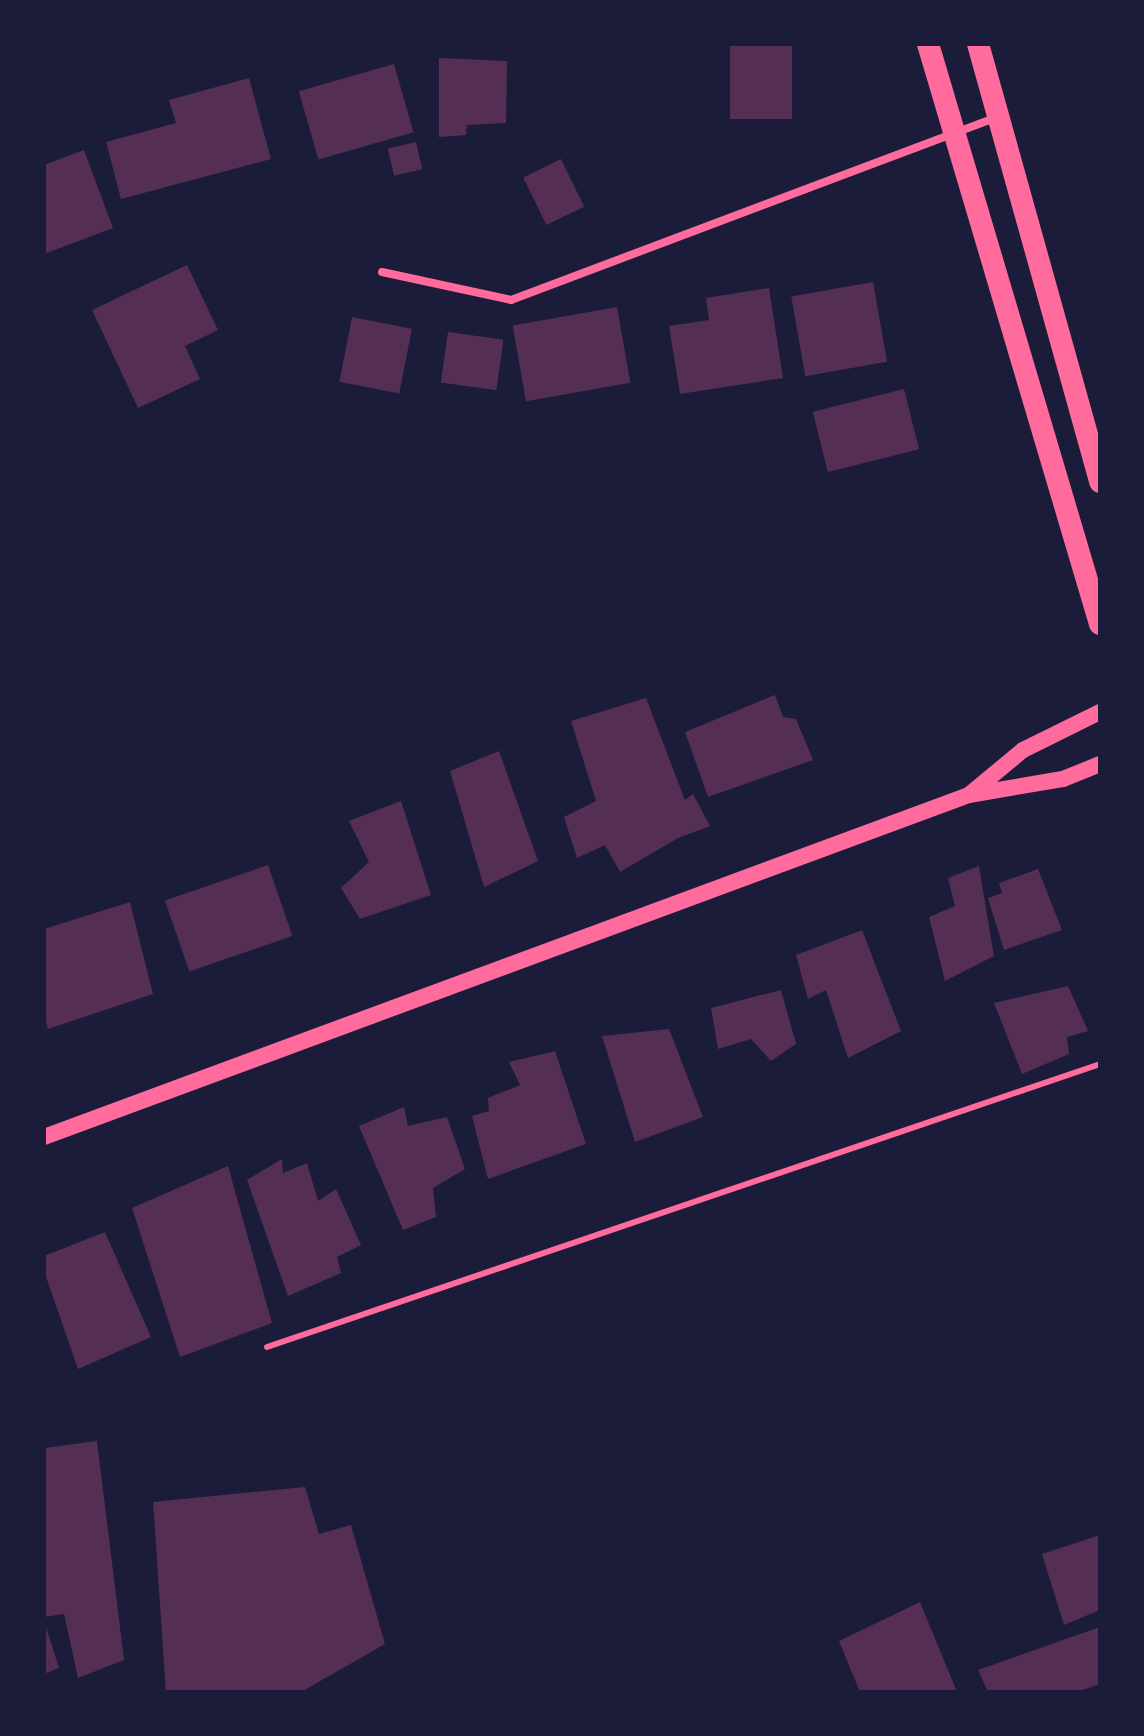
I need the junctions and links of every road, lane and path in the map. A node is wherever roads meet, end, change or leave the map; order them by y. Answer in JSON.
{"nodes":[{"id":1,"x":928,"y":44,"type":"edge"},
{"id":2,"x":978,"y":44,"type":"edge"},
{"id":3,"x":998,"y":117,"type":"junction"},
{"id":4,"x":954,"y":133,"type":"junction"},
{"id":5,"x":382,"y":272,"type":"dead end"},
{"id":6,"x":1100,"y":482,"type":"edge"},
{"id":7,"x":1100,"y":624,"type":"edge"},
{"id":8,"x":1100,"y":712,"type":"edge"},
{"id":9,"x":1100,"y":764,"type":"edge"},
{"id":10,"x":969,"y":795,"type":"junction"},
{"id":11,"x":1100,"y":1064,"type":"edge"},
{"id":12,"x":44,"y":1137,"type":"edge"},
{"id":13,"x":267,"y":1347,"type":"dead end"}],
"edges":[{"from":1,"to":4,"type":"highway"},
{"from":2,"to":3,"type":"highway"},
{"from":3,"to":4,"type":"street"},
{"from":3,"to":6,"type":"highway"},
{"from":4,"to":5,"type":"street"},
{"from":4,"to":7,"type":"highway"},
{"from":8,"to":10,"type":"main road"},
{"from":9,"to":10,"type":"main road"},
{"from":10,"to":12,"type":"main road"},
{"from":11,"to":13,"type":"lane"}]}
